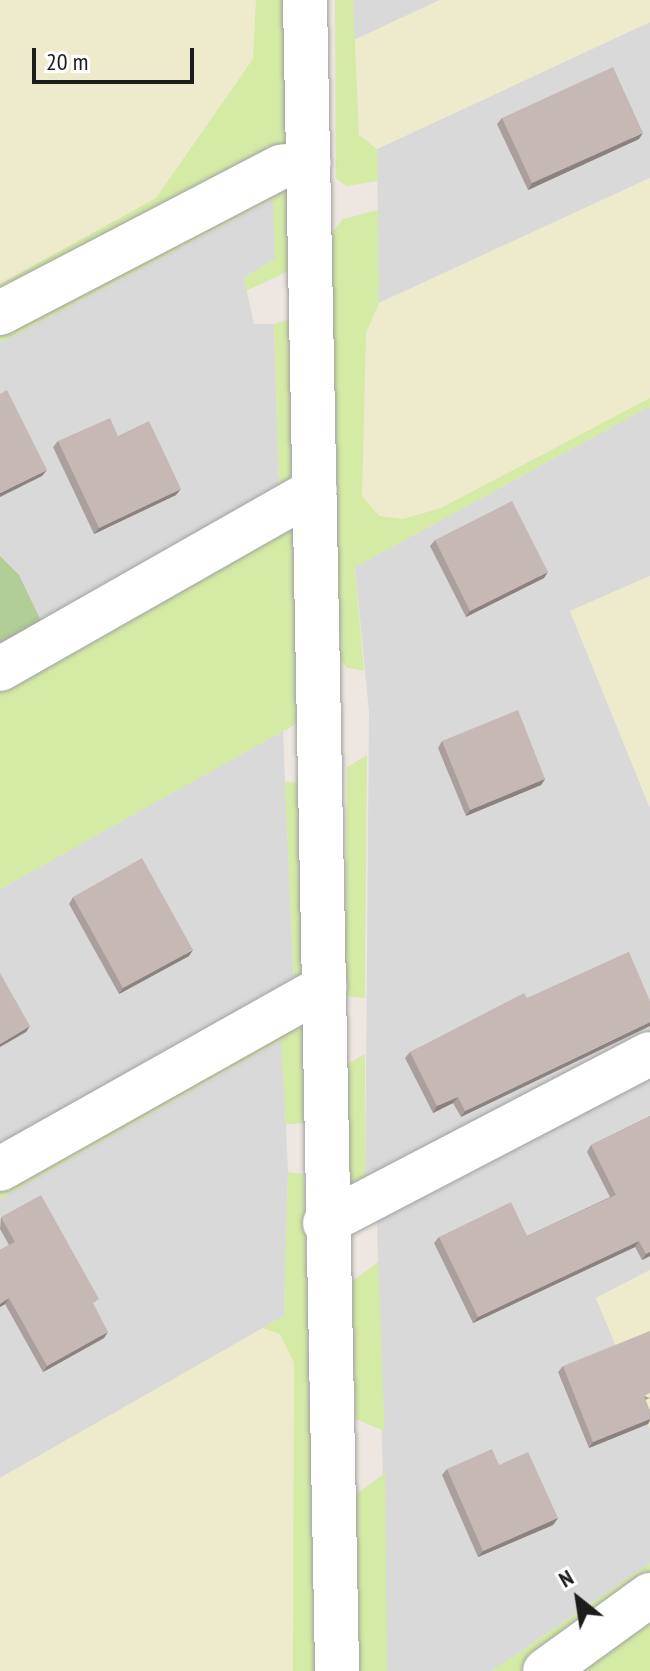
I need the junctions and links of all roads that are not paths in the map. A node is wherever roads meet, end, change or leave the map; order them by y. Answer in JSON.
{"nodes":[{"id":1,"x":305,"y":0,"type":"edge"},
{"id":2,"x":309,"y":163,"type":"junction"},
{"id":3,"x":0,"y":313,"type":"edge"},
{"id":4,"x":315,"y":490,"type":"junction"},
{"id":5,"x":0,"y":669,"type":"edge"},
{"id":6,"x":324,"y":987,"type":"junction"},
{"id":7,"x":650,"y":1054,"type":"edge"},
{"id":8,"x":0,"y":1169,"type":"edge"},
{"id":9,"x":325,"y":1223,"type":"junction"},
{"id":10,"x":650,"y":1595,"type":"edge"},
{"id":11,"x":337,"y":1671,"type":"edge"},
{"id":12,"x":545,"y":1671,"type":"edge"}],
"edges":[{"from":1,"to":2,"type":"street"},
{"from":2,"to":3,"type":"street"},
{"from":2,"to":4,"type":"street"},
{"from":4,"to":5,"type":"street"},
{"from":4,"to":6,"type":"street"},
{"from":6,"to":8,"type":"street"},
{"from":6,"to":9,"type":"street"},
{"from":7,"to":9,"type":"street"},
{"from":9,"to":11,"type":"street"},
{"from":10,"to":12,"type":"street"}]}
